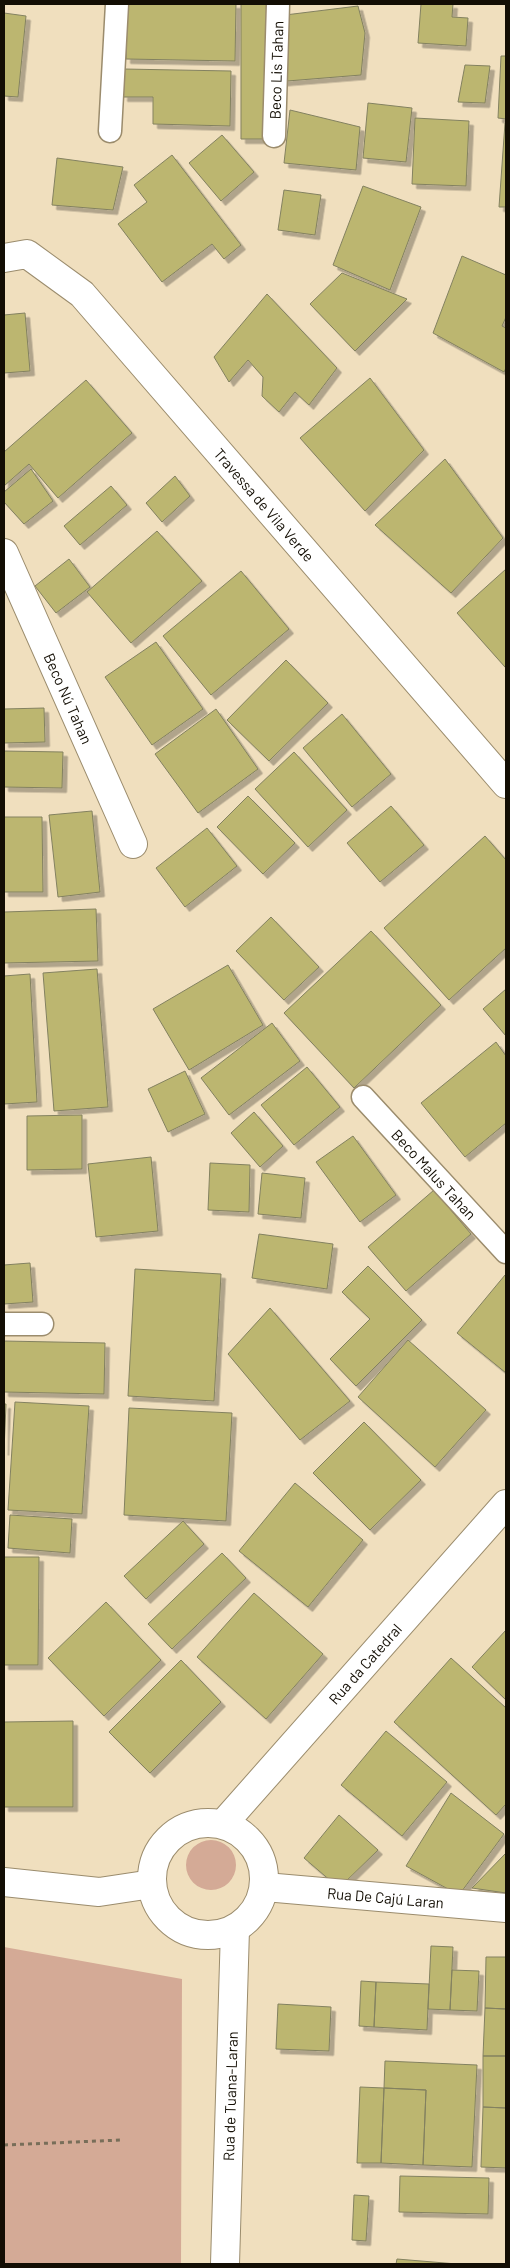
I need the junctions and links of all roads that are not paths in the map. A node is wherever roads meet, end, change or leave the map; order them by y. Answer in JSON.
{"nodes":[{"id":1,"x":278,"y":4,"type":"edge"},
{"id":2,"x":117,"y":9,"type":"edge"},
{"id":3,"x":110,"y":131,"type":"dead end"},
{"id":4,"x":274,"y":136,"type":"dead end"},
{"id":5,"x":4,"y":258,"type":"edge"},
{"id":6,"x":4,"y":553,"type":"edge"},
{"id":7,"x":506,"y":784,"type":"edge"},
{"id":8,"x":133,"y":844,"type":"dead end"},
{"id":9,"x":363,"y":1098,"type":"dead end"},
{"id":10,"x":506,"y":1252,"type":"edge"},
{"id":11,"x":4,"y":1324,"type":"edge"},
{"id":12,"x":42,"y":1324,"type":"dead end"},
{"id":13,"x":506,"y":1504,"type":"edge"},
{"id":14,"x":223,"y":1824,"type":"junction"},
{"id":15,"x":4,"y":1882,"type":"edge"},
{"id":16,"x":152,"y":1884,"type":"junction"},
{"id":17,"x":265,"y":1887,"type":"junction"},
{"id":18,"x":506,"y":1908,"type":"edge"},
{"id":19,"x":235,"y":1929,"type":"junction"},
{"id":20,"x":225,"y":2264,"type":"edge"}],
"edges":[{"from":1,"to":4,"type":"lane","name":"Beco Lis Tahan"},
{"from":2,"to":3,"type":"lane"},
{"from":5,"to":7,"type":"street","name":"Travessa de Vila Verde"},
{"from":6,"to":8,"type":"street","name":"Beco Nú Tahan"},
{"from":9,"to":10,"type":"lane","name":"Beco Malus Tahan"},
{"from":11,"to":12,"type":"lane"},
{"from":13,"to":14,"type":"street","name":"Rua da Catedral"},
{"from":14,"to":16,"type":"street"},
{"from":14,"to":17,"type":"street"},
{"from":15,"to":16,"type":"street"},
{"from":16,"to":19,"type":"street"},
{"from":17,"to":18,"type":"street","name":"Rua De Cajú Laran"},
{"from":17,"to":19,"type":"street"},
{"from":19,"to":20,"type":"street","name":"Rua de Tuana-Laran"}]}
